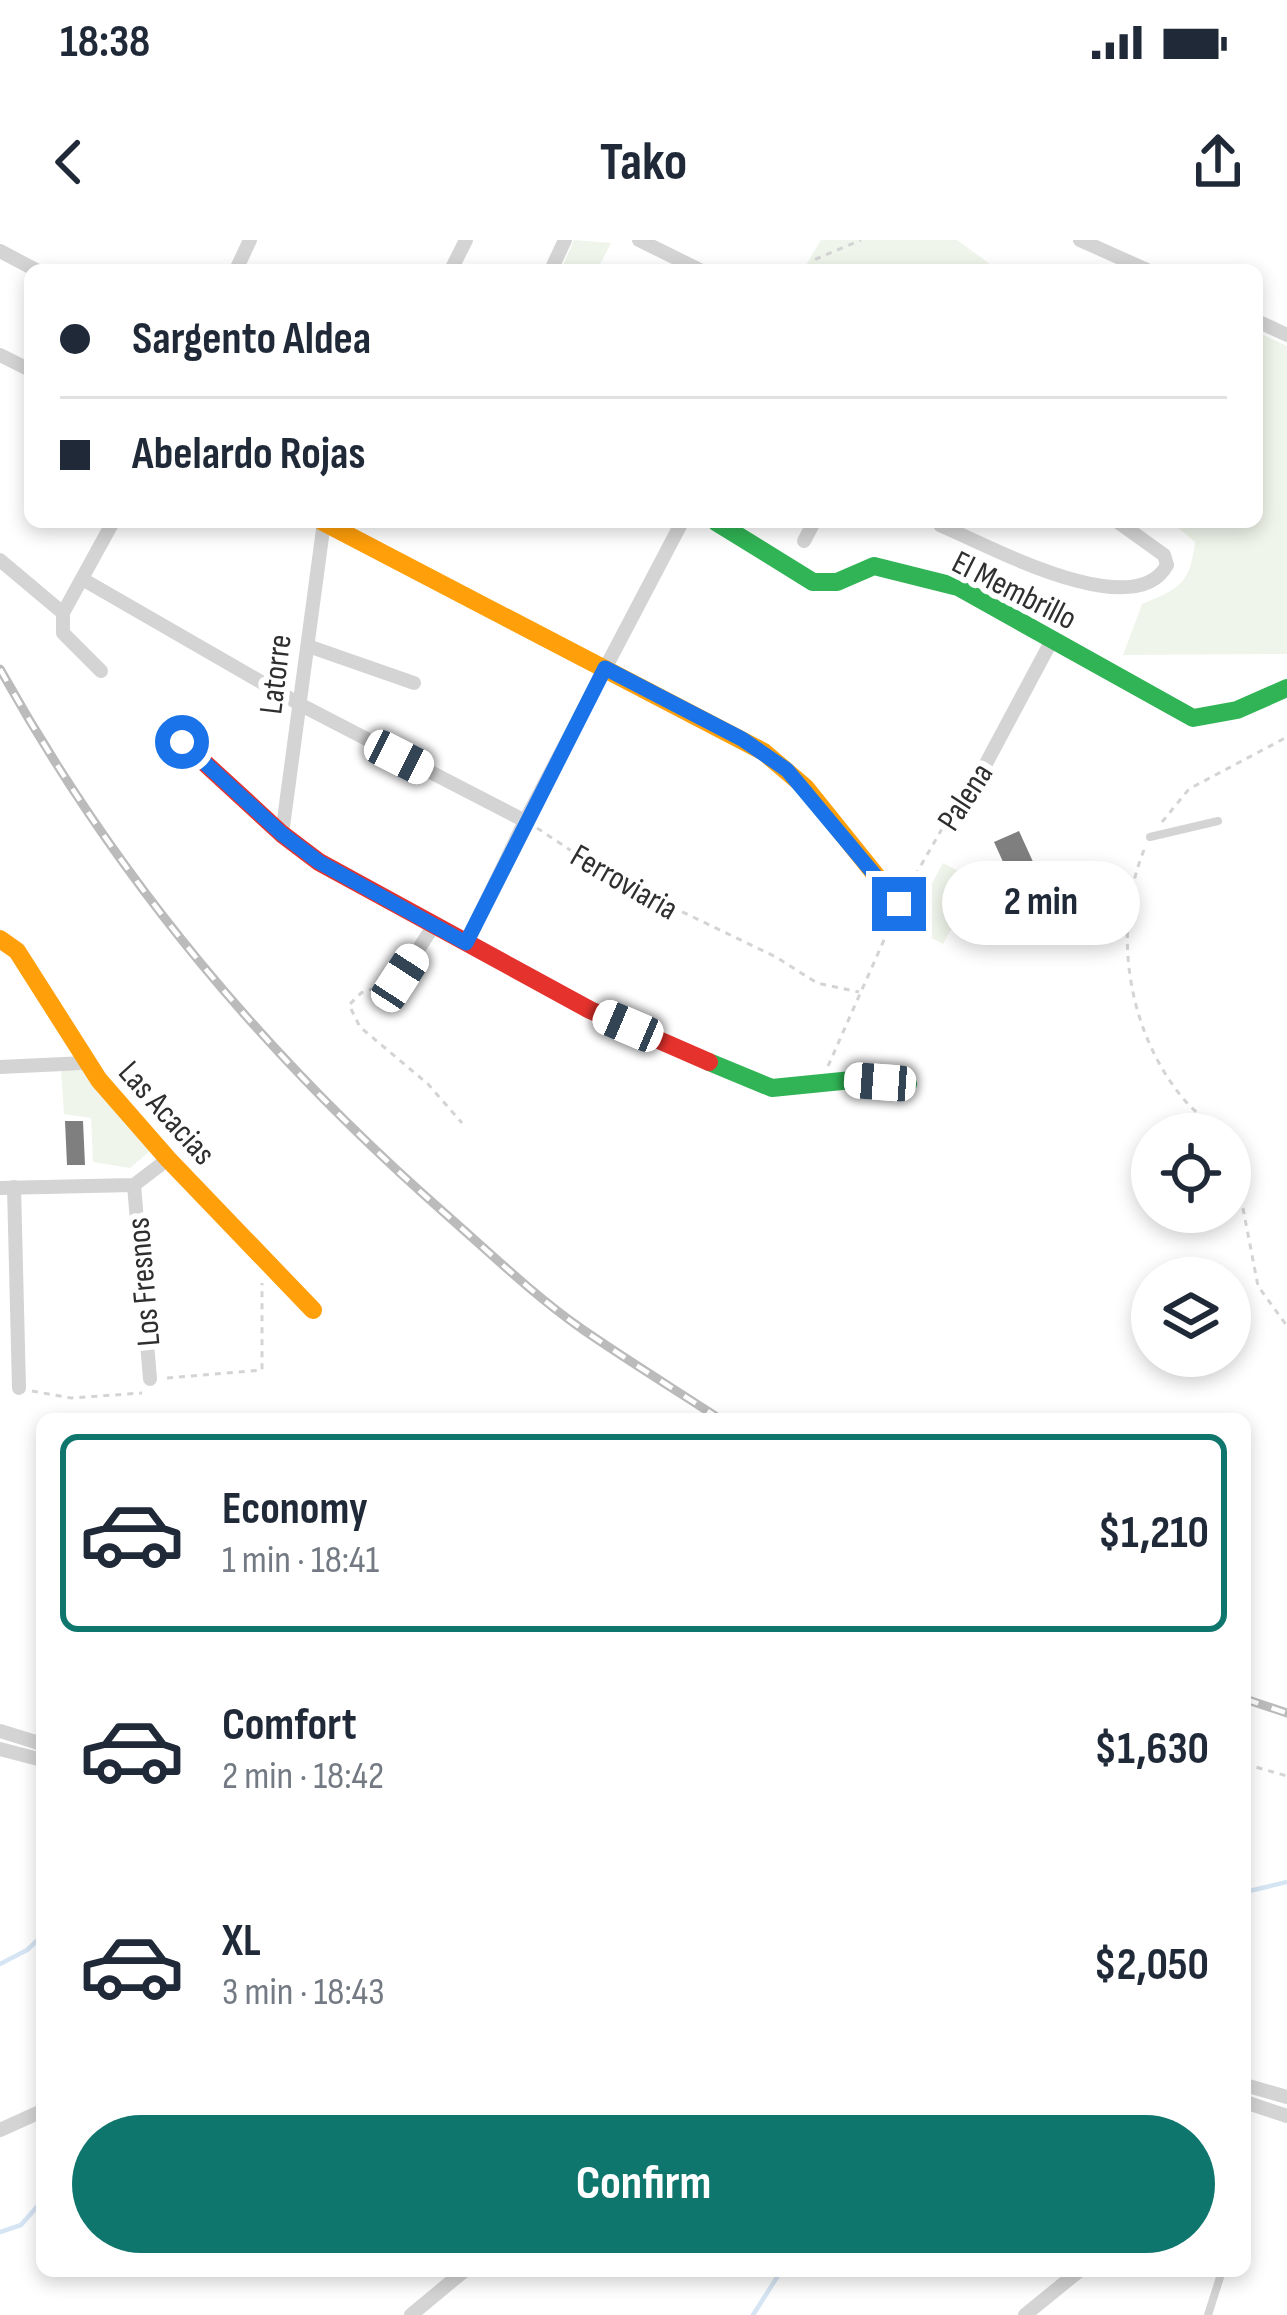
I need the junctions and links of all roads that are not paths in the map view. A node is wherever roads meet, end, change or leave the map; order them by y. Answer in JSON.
{"nodes":[{"id":1,"x":638,"y":240,"type":"edge"},
{"id":2,"x":1080,"y":240,"type":"edge"},
{"id":3,"x":688,"y":264,"type":"edge"},
{"id":4,"x":1134,"y":264,"type":"edge"},
{"id":5,"x":110,"y":528,"type":"edge"},
{"id":6,"x":323,"y":528,"type":"edge"},
{"id":7,"x":336,"y":528,"type":"edge"},
{"id":8,"x":679,"y":528,"type":"edge"},
{"id":9,"x":726,"y":528,"type":"edge"},
{"id":10,"x":811,"y":528,"type":"edge"},
{"id":11,"x":947,"y":528,"type":"edge"},
{"id":12,"x":1126,"y":528,"type":"edge"},
{"id":13,"x":805,"y":542,"type":"dead end"},
{"id":14,"x":0,"y":560,"type":"edge"},
{"id":15,"x":84,"y":580,"type":"junction"},
{"id":16,"x":63,"y":613,"type":"junction"},
{"id":17,"x":1052,"y":640,"type":"junction"},
{"id":18,"x":308,"y":646,"type":"junction"},
{"id":19,"x":605,"y":668,"type":"junction"},
{"id":20,"x":101,"y":671,"type":"dead end"},
{"id":21,"x":414,"y":683,"type":"dead end"},
{"id":22,"x":1287,"y":688,"type":"edge"},
{"id":23,"x":301,"y":705,"type":"junction"},
{"id":24,"x":182,"y":742,"type":"dead end"},
{"id":25,"x":974,"y":785,"type":"road end"},
{"id":26,"x":525,"y":821,"type":"junction"},
{"id":27,"x":1218,"y":821,"type":"dead end"},
{"id":28,"x":282,"y":834,"type":"junction"},
{"id":29,"x":1150,"y":837,"type":"road end"},
{"id":30,"x":899,"y":904,"type":"road end"},
{"id":31,"x":434,"y":925,"type":"junction"},
{"id":32,"x":0,"y":939,"type":"edge"},
{"id":33,"x":466,"y":943,"type":"junction"},
{"id":34,"x":400,"y":978,"type":"road end"},
{"id":35,"x":85,"y":1063,"type":"junction"},
{"id":36,"x":0,"y":1067,"type":"edge"},
{"id":37,"x":908,"y":1084,"type":"dead end"},
{"id":38,"x":168,"y":1160,"type":"junction"},
{"id":39,"x":134,"y":1185,"type":"junction"},
{"id":40,"x":7,"y":1188,"type":"edge"},
{"id":41,"x":313,"y":1310,"type":"dead end"},
{"id":42,"x":150,"y":1379,"type":"road end"},
{"id":43,"x":19,"y":1388,"type":"road end"},
{"id":44,"x":0,"y":1731,"type":"edge"},
{"id":45,"x":36,"y":1742,"type":"edge"},
{"id":46,"x":0,"y":1749,"type":"edge"},
{"id":47,"x":36,"y":1758,"type":"edge"},
{"id":48,"x":1251,"y":2087,"type":"edge"},
{"id":49,"x":1287,"y":2097,"type":"edge"},
{"id":50,"x":1251,"y":2104,"type":"edge"},
{"id":51,"x":36,"y":2114,"type":"edge"},
{"id":52,"x":1287,"y":2116,"type":"edge"},
{"id":53,"x":0,"y":2130,"type":"edge"},
{"id":54,"x":457,"y":2277,"type":"edge"},
{"id":55,"x":1071,"y":2277,"type":"edge"},
{"id":56,"x":1220,"y":2277,"type":"edge"},
{"id":57,"x":411,"y":2315,"type":"edge"},
{"id":58,"x":1025,"y":2315,"type":"edge"},
{"id":59,"x":1208,"y":2315,"type":"edge"}],
"edges":[{"from":1,"to":3,"type":"street"},
{"from":2,"to":4,"type":"street"},
{"from":5,"to":15,"type":"street"},
{"from":6,"to":18,"type":"street","name":"Latorre"},
{"from":7,"to":19,"type":"street"},
{"from":8,"to":19,"type":"street"},
{"from":9,"to":17,"type":"street","name":"El Membrillo"},
{"from":10,"to":13,"type":"street"},
{"from":11,"to":12,"type":"street"},
{"from":14,"to":16,"type":"street"},
{"from":15,"to":16,"type":"street"},
{"from":15,"to":23,"type":"street"},
{"from":16,"to":20,"type":"street"},
{"from":17,"to":22,"type":"street","name":"El Membrillo"},
{"from":17,"to":25,"type":"street","name":"Palena"},
{"from":18,"to":21,"type":"street"},
{"from":18,"to":23,"type":"street","name":"Latorre"},
{"from":19,"to":26,"type":"street"},
{"from":19,"to":30,"type":"street"},
{"from":23,"to":26,"type":"street"},
{"from":23,"to":28,"type":"street","name":"Latorre"},
{"from":24,"to":28,"type":"street"},
{"from":26,"to":33,"type":"street"},
{"from":27,"to":29,"type":"lane"},
{"from":28,"to":31,"type":"street"},
{"from":31,"to":33,"type":"street"},
{"from":31,"to":34,"type":"street"},
{"from":32,"to":35,"type":"street","name":"Las Acacias"},
{"from":33,"to":37,"type":"street"},
{"from":35,"to":36,"type":"street"},
{"from":35,"to":38,"type":"street","name":"Las Acacias"},
{"from":38,"to":39,"type":"street","name":"Los Fresnos"},
{"from":38,"to":41,"type":"street","name":"Las Acacias"},
{"from":39,"to":40,"type":"street","name":"Los Fresnos"},
{"from":39,"to":42,"type":"street","name":"Los Fresnos"},
{"from":40,"to":43,"type":"street"},
{"from":44,"to":45,"type":"street"},
{"from":46,"to":47,"type":"street"},
{"from":48,"to":49,"type":"street"},
{"from":50,"to":52,"type":"street"},
{"from":51,"to":53,"type":"street"},
{"from":54,"to":57,"type":"street"},
{"from":55,"to":58,"type":"street"},
{"from":56,"to":59,"type":"lane"}]}
